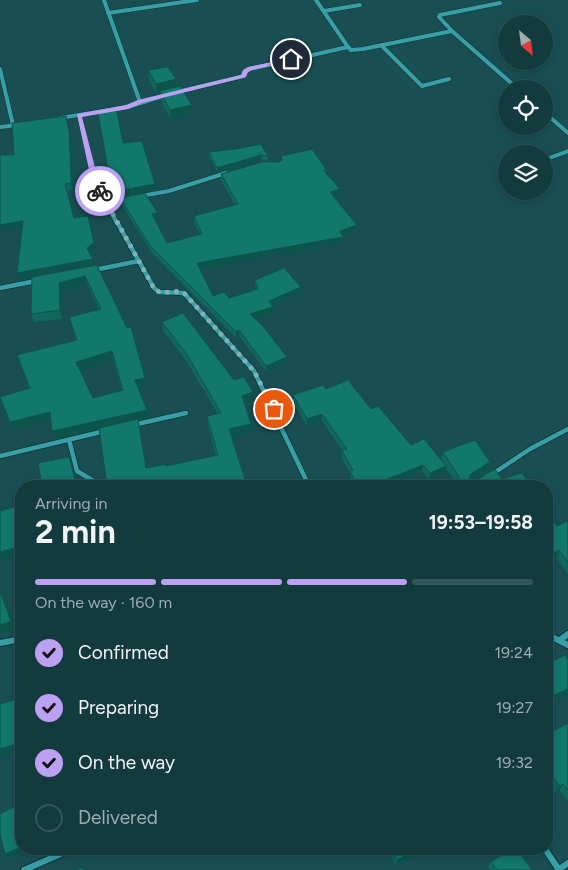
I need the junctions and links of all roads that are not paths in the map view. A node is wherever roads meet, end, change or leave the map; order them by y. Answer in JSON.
{"nodes":[{"id":1,"x":104,"y":0,"type":"edge"},
{"id":2,"x":197,"y":0,"type":"edge"},
{"id":3,"x":316,"y":0,"type":"edge"},
{"id":4,"x":172,"y":2,"type":"edge"},
{"id":5,"x":500,"y":3,"type":"dead end"},
{"id":6,"x":360,"y":5,"type":"dead end"},
{"id":7,"x":324,"y":11,"type":"junction"},
{"id":8,"x":108,"y":14,"type":"junction"},
{"id":9,"x":452,"y":31,"type":"junction"},
{"id":10,"x":381,"y":45,"type":"junction"},
{"id":11,"x":348,"y":47,"type":"junction"},
{"id":12,"x":0,"y":69,"type":"edge"},
{"id":13,"x":449,"y":79,"type":"dead end"},
{"id":14,"x":508,"y":80,"type":"edge"},
{"id":15,"x":140,"y":102,"type":"junction"},
{"id":16,"x":79,"y":115,"type":"junction"},
{"id":17,"x":51,"y":120,"type":"edge"},
{"id":18,"x":553,"y":120,"type":"edge"},
{"id":19,"x":22,"y":124,"type":"edge"},
{"id":20,"x":13,"y":125,"type":"junction"},
{"id":21,"x":0,"y":127,"type":"edge"},
{"id":22,"x":568,"y":133,"type":"edge"},
{"id":23,"x":568,"y":151,"type":"edge"},
{"id":24,"x":553,"y":157,"type":"edge"},
{"id":25,"x":230,"y":172,"type":"edge"},
{"id":26,"x":106,"y":203,"type":"junction"},
{"id":27,"x":140,"y":261,"type":"junction"},
{"id":28,"x":84,"y":272,"type":"edge"},
{"id":29,"x":46,"y":279,"type":"edge"},
{"id":30,"x":0,"y":288,"type":"edge"},
{"id":31,"x":186,"y":413,"type":"dead end"},
{"id":32,"x":127,"y":426,"type":"edge"},
{"id":33,"x":568,"y":429,"type":"edge"},
{"id":34,"x":108,"y":431,"type":"edge"},
{"id":35,"x":69,"y":440,"type":"junction"},
{"id":36,"x":0,"y":456,"type":"edge"},
{"id":37,"x":489,"y":476,"type":"edge"},
{"id":38,"x":92,"y":480,"type":"edge"},
{"id":39,"x":306,"y":480,"type":"edge"},
{"id":40,"x":568,"y":634,"type":"edge"},
{"id":41,"x":553,"y":637,"type":"edge"},
{"id":42,"x":15,"y":640,"type":"edge"},
{"id":43,"x":560,"y":640,"type":"junction"},
{"id":44,"x":0,"y":643,"type":"edge"},
{"id":45,"x":568,"y":645,"type":"edge"},
{"id":46,"x":58,"y":855,"type":"edge"},
{"id":47,"x":549,"y":855,"type":"edge"},
{"id":48,"x":568,"y":863,"type":"edge"},
{"id":49,"x":24,"y":870,"type":"edge"},
{"id":50,"x":559,"y":870,"type":"edge"}],
"edges":[{"from":1,"to":8,"type":"street"},
{"from":2,"to":4,"type":"street"},
{"from":3,"to":7,"type":"street"},
{"from":4,"to":8,"type":"street"},
{"from":5,"to":9,"type":"street"},
{"from":6,"to":7,"type":"street"},
{"from":7,"to":11,"type":"street"},
{"from":8,"to":15,"type":"street"},
{"from":9,"to":10,"type":"street"},
{"from":9,"to":14,"type":"street"},
{"from":10,"to":11,"type":"street"},
{"from":10,"to":13,"type":"street"},
{"from":11,"to":15,"type":"street"},
{"from":12,"to":20,"type":"street"},
{"from":15,"to":16,"type":"street"},
{"from":16,"to":17,"type":"street"},
{"from":16,"to":26,"type":"street"},
{"from":18,"to":22,"type":"street"},
{"from":19,"to":20,"type":"street"},
{"from":20,"to":21,"type":"street"},
{"from":23,"to":24,"type":"street"},
{"from":25,"to":26,"type":"street"},
{"from":26,"to":27,"type":"street"},
{"from":27,"to":28,"type":"street"},
{"from":27,"to":39,"type":"street"},
{"from":29,"to":30,"type":"street"},
{"from":31,"to":32,"type":"street"},
{"from":33,"to":37,"type":"street"},
{"from":34,"to":35,"type":"street"},
{"from":35,"to":36,"type":"street"},
{"from":35,"to":38,"type":"street"},
{"from":40,"to":43,"type":"street"},
{"from":41,"to":43,"type":"street"},
{"from":42,"to":44,"type":"street"},
{"from":43,"to":45,"type":"street"},
{"from":46,"to":49,"type":"street"},
{"from":47,"to":50,"type":"street"},
{"from":48,"to":50,"type":"street"}]}
